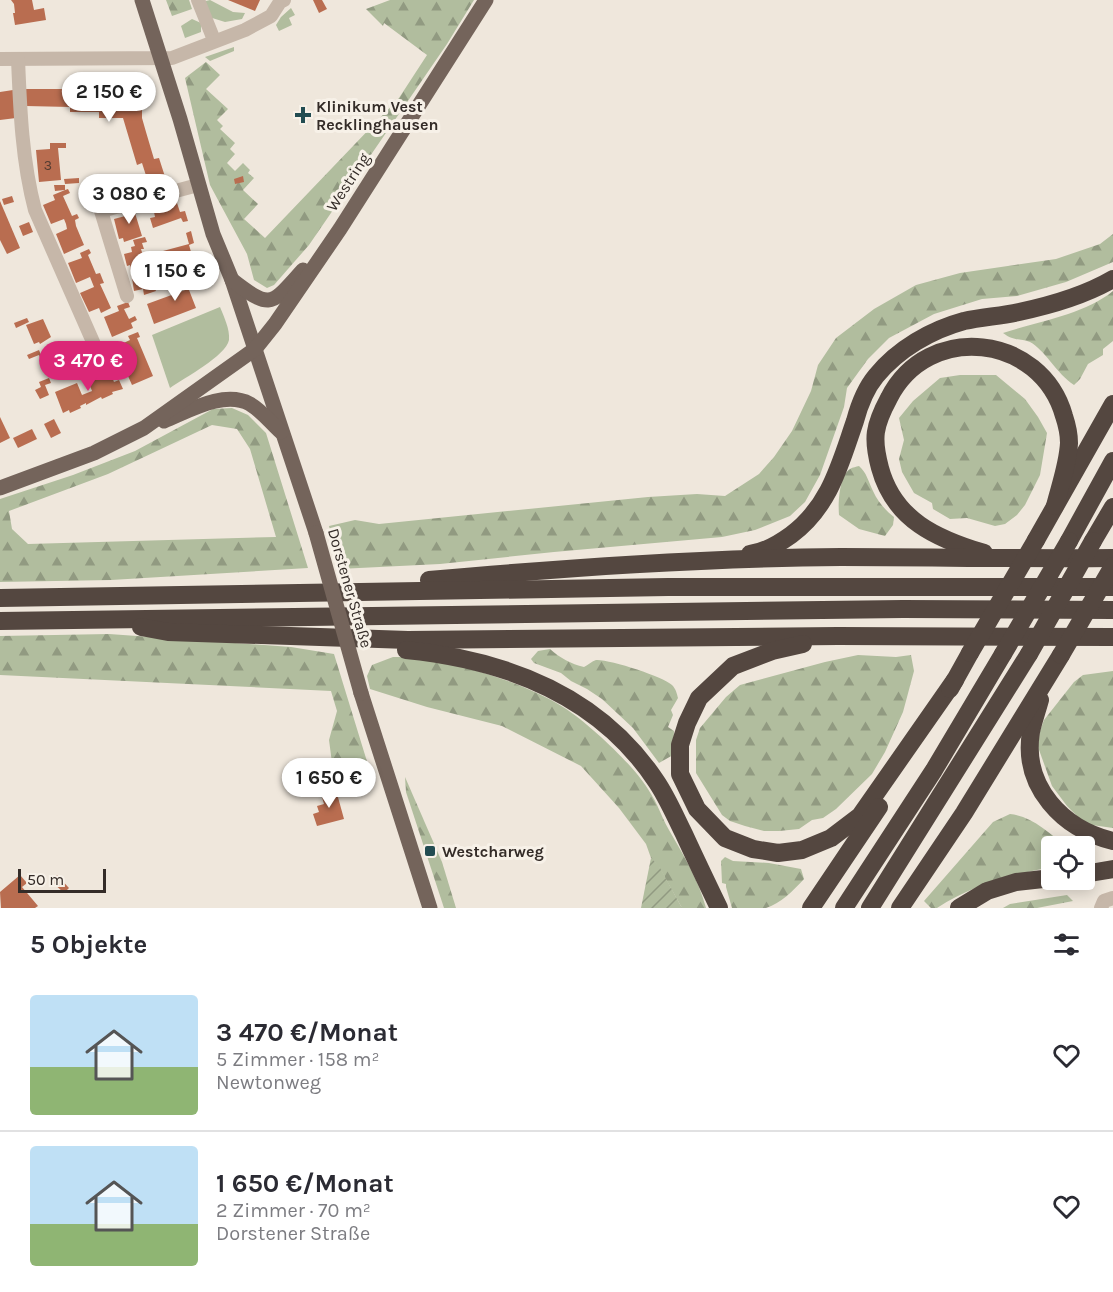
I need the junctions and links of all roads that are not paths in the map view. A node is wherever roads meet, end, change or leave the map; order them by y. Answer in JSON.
{"nodes":[{"id":1,"x":141,"y":0,"type":"edge"},
{"id":2,"x":198,"y":0,"type":"edge"},
{"id":3,"x":284,"y":0,"type":"edge"},
{"id":4,"x":486,"y":0,"type":"edge"},
{"id":5,"x":214,"y":40,"type":"junction"},
{"id":6,"x":161,"y":58,"type":"junction"},
{"id":7,"x":0,"y":59,"type":"edge"},
{"id":8,"x":18,"y":59,"type":"junction"},
{"id":9,"x":198,"y":185,"type":"junction"},
{"id":10,"x":340,"y":229,"type":"junction"},
{"id":11,"x":232,"y":279,"type":"junction"},
{"id":12,"x":1113,"y":279,"type":"edge"},
{"id":13,"x":127,"y":296,"type":"dead end"},
{"id":14,"x":255,"y":349,"type":"junction"},
{"id":15,"x":97,"y":351,"type":"dead end"},
{"id":16,"x":1113,"y":404,"type":"edge"},
{"id":17,"x":144,"y":429,"type":"junction"},
{"id":18,"x":284,"y":434,"type":"junction"},
{"id":19,"x":1113,"y":461,"type":"edge"},
{"id":20,"x":0,"y":488,"type":"edge"},
{"id":21,"x":1055,"y":506,"type":"junction"},
{"id":22,"x":1113,"y":507,"type":"edge"},
{"id":23,"x":1113,"y":558,"type":"edge"},
{"id":24,"x":1006,"y":559,"type":"junction"},
{"id":25,"x":696,"y":561,"type":"junction"},
{"id":26,"x":1113,"y":566,"type":"edge"},
{"id":27,"x":1113,"y":586,"type":"edge"},
{"id":28,"x":350,"y":591,"type":"junction"},
{"id":29,"x":0,"y":598,"type":"edge"},
{"id":30,"x":1113,"y":610,"type":"edge"},
{"id":31,"x":92,"y":620,"type":"junction"},
{"id":32,"x":0,"y":621,"type":"edge"},
{"id":33,"x":292,"y":636,"type":"junction"},
{"id":34,"x":838,"y":636,"type":"junction"},
{"id":35,"x":1088,"y":637,"type":"junction"},
{"id":36,"x":1113,"y":637,"type":"edge"},
{"id":37,"x":1113,"y":642,"type":"edge"},
{"id":38,"x":955,"y":680,"type":"junction"},
{"id":39,"x":1044,"y":684,"type":"junction"},
{"id":40,"x":1113,"y":841,"type":"edge"},
{"id":41,"x":1113,"y":869,"type":"edge"},
{"id":42,"x":1095,"y":872,"type":"edge"},
{"id":43,"x":1041,"y":879,"type":"edge"},
{"id":44,"x":1113,"y":898,"type":"edge"},
{"id":45,"x":430,"y":908,"type":"edge"},
{"id":46,"x":719,"y":908,"type":"edge"},
{"id":47,"x":811,"y":908,"type":"edge"},
{"id":48,"x":844,"y":908,"type":"edge"},
{"id":49,"x":870,"y":908,"type":"edge"},
{"id":50,"x":900,"y":908,"type":"edge"},
{"id":51,"x":959,"y":908,"type":"edge"},
{"id":52,"x":1101,"y":908,"type":"edge"}],
"edges":[{"from":1,"to":6,"type":"main road","name":"Dorstener Straße"},
{"from":2,"to":5,"type":"street"},
{"from":3,"to":5,"type":"street"},
{"from":4,"to":10,"type":"main road","name":"Westring"},
{"from":5,"to":6,"type":"street"},
{"from":6,"to":8,"type":"street"},
{"from":6,"to":9,"type":"main road","name":"Dorstener Straße"},
{"from":7,"to":8,"type":"street"},
{"from":8,"to":15,"type":"street"},
{"from":9,"to":11,"type":"main road","name":"Dorstener Straße"},
{"from":9,"to":13,"type":"street"},
{"from":10,"to":11,"type":"main road","name":"Dorstener Straße"},
{"from":10,"to":14,"type":"main road","name":"Westring"},
{"from":11,"to":14,"type":"main road","name":"Dorstener Straße"},
{"from":12,"to":25,"type":"highway"},
{"from":14,"to":17,"type":"main road","name":"Westring"},
{"from":14,"to":18,"type":"main road","name":"Dorstener Straße"},
{"from":16,"to":21,"type":"highway"},
{"from":17,"to":18,"type":"main road"},
{"from":17,"to":20,"type":"main road"},
{"from":18,"to":45,"type":"main road","name":"Dorstener Straße","bridge":true},
{"from":19,"to":48,"type":"highway","bridge":true},
{"from":21,"to":24,"type":"highway"},
{"from":21,"to":38,"type":"highway","bridge":true},
{"from":22,"to":49,"type":"highway","bridge":true},
{"from":23,"to":24,"type":"highway"},
{"from":24,"to":25,"type":"highway"},
{"from":25,"to":28,"type":"highway"},
{"from":26,"to":39,"type":"highway","bridge":true},
{"from":27,"to":28,"type":"highway"},
{"from":28,"to":29,"type":"highway"},
{"from":30,"to":31,"type":"highway"},
{"from":31,"to":32,"type":"highway"},
{"from":31,"to":33,"type":"highway"},
{"from":33,"to":34,"type":"highway"},
{"from":33,"to":46,"type":"highway"},
{"from":34,"to":35,"type":"highway"},
{"from":34,"to":38,"type":"highway"},
{"from":35,"to":36,"type":"highway"},
{"from":35,"to":37,"type":"highway"},
{"from":38,"to":47,"type":"highway"},
{"from":39,"to":40,"type":"highway"},
{"from":39,"to":50,"type":"highway"},
{"from":41,"to":42,"type":"highway"},
{"from":43,"to":51,"type":"highway"},
{"from":44,"to":52,"type":"street"}]}
